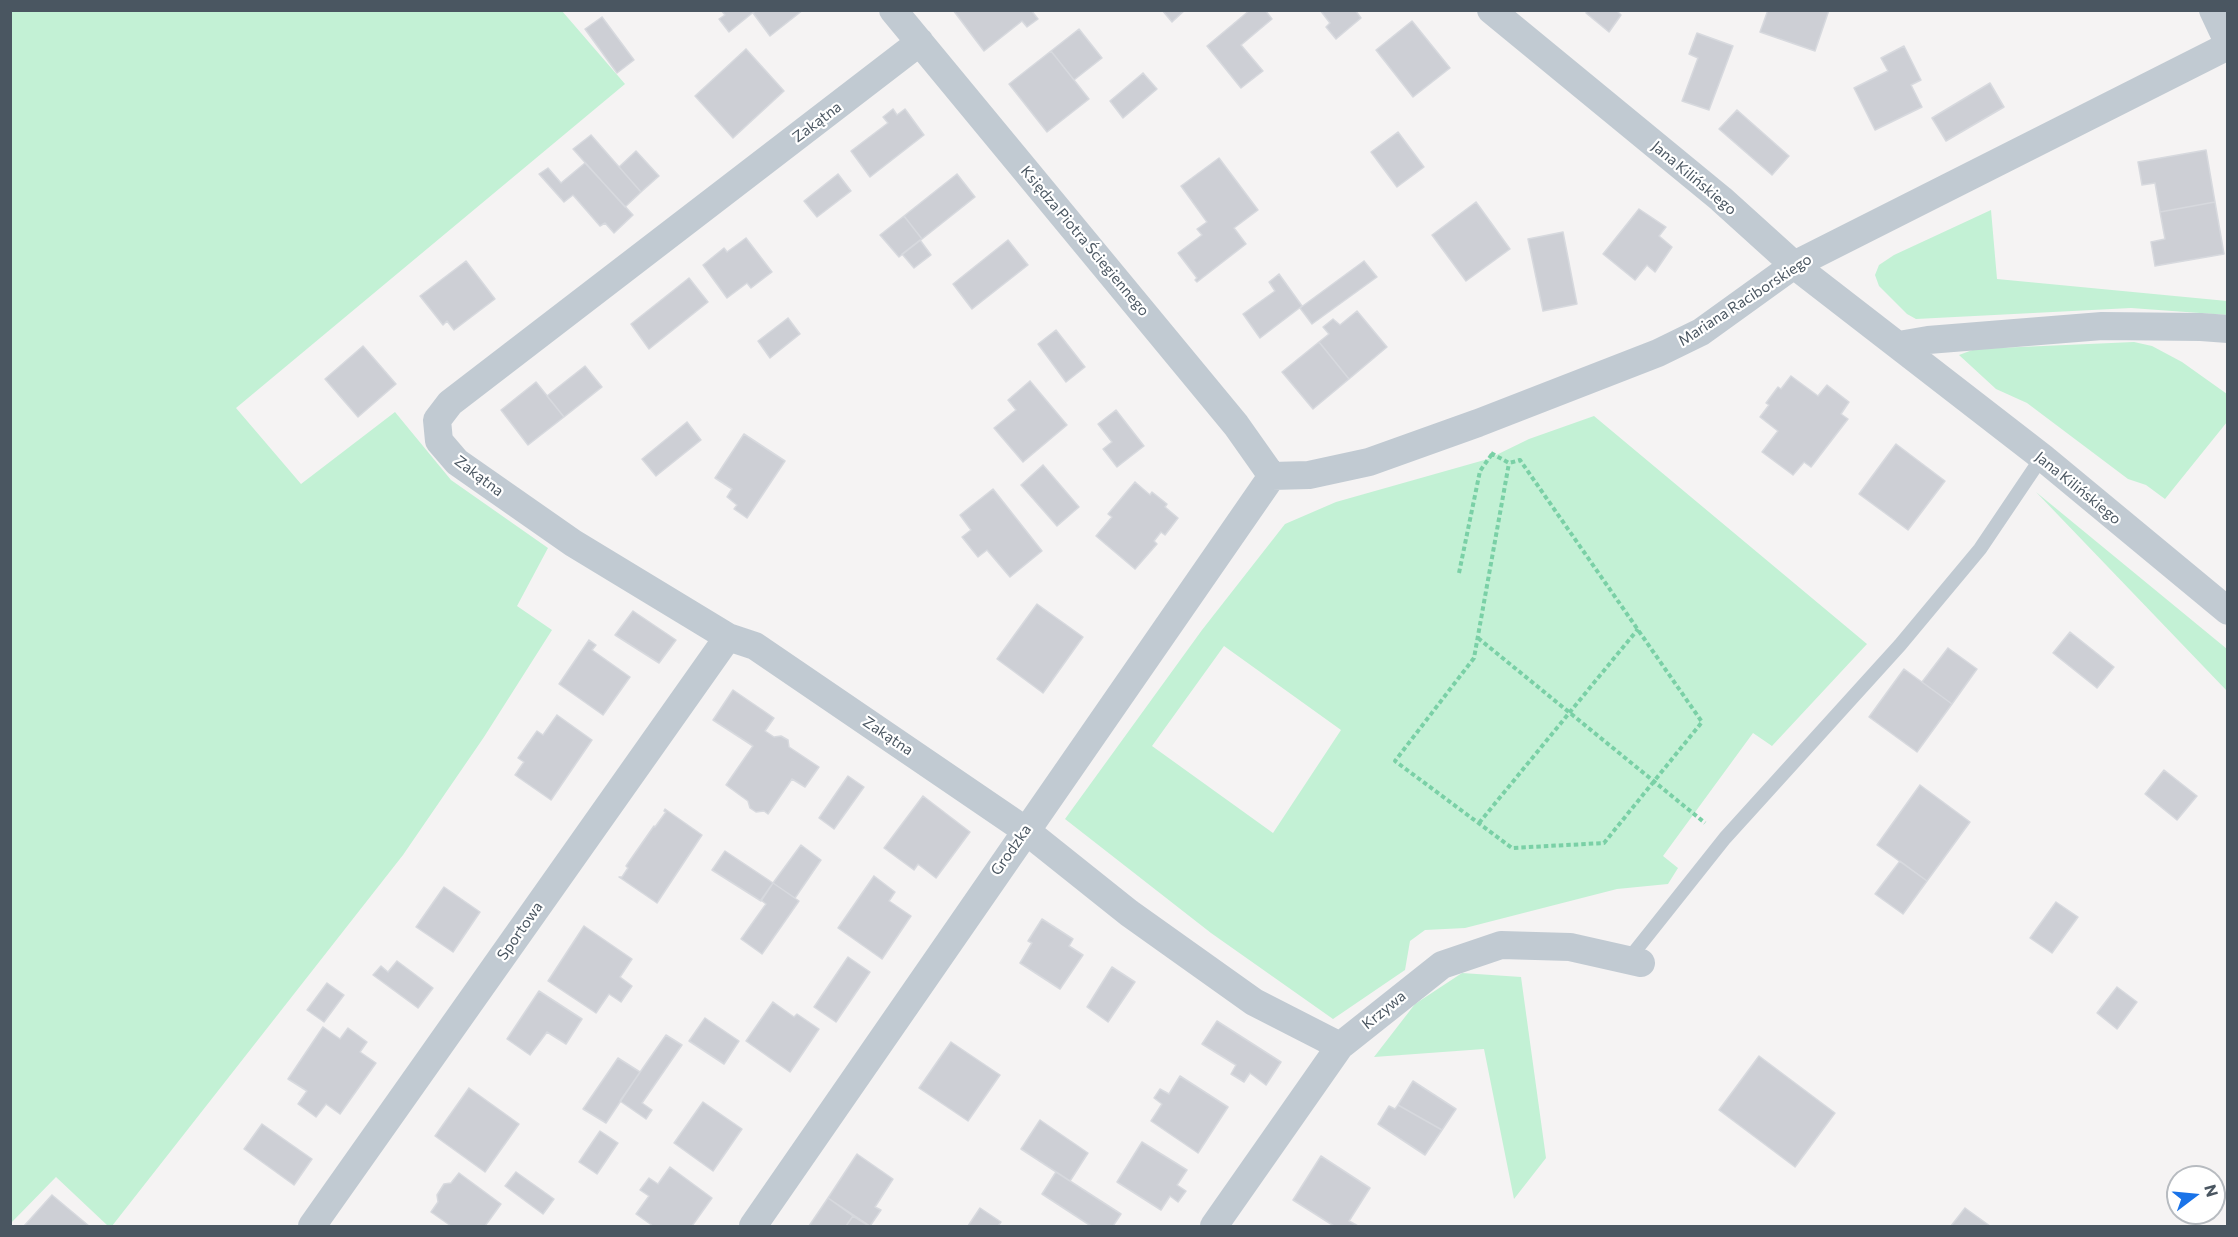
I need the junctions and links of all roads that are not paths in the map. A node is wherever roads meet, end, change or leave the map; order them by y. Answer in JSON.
{"nodes":[{"id":1,"x":893,"y":10,"type":"edge"},
{"id":2,"x":1491,"y":10,"type":"edge"},
{"id":3,"x":2213,"y":10,"type":"edge"},
{"id":4,"x":920,"y":42,"type":"junction"},
{"id":5,"x":2228,"y":44,"type":"edge"},
{"id":6,"x":1794,"y":265,"type":"junction"},
{"id":7,"x":2228,"y":329,"type":"edge"},
{"id":8,"x":1899,"y":345,"type":"junction"},
{"id":9,"x":2042,"y":457,"type":"junction"},
{"id":10,"x":1272,"y":476,"type":"junction"},
{"id":11,"x":2228,"y":611,"type":"edge"},
{"id":12,"x":728,"y":637,"type":"junction"},
{"id":13,"x":1025,"y":830,"type":"junction"},
{"id":14,"x":1635,"y":962,"type":"joint"},
{"id":15,"x":1340,"y":1046,"type":"junction"},
{"id":16,"x":312,"y":1227,"type":"edge"},
{"id":17,"x":753,"y":1227,"type":"edge"},
{"id":18,"x":1214,"y":1227,"type":"edge"}],
"edges":[{"from":1,"to":4,"type":"street","name":"Księdza Piotra Ściegiennego"},
{"from":2,"to":6,"type":"street","name":"Jana Kilińskiego"},
{"from":3,"to":5,"type":"street","name":"Mariana Raciborskiego"},
{"from":4,"to":10,"type":"street","name":"Księdza Piotra Ściegiennego"},
{"from":4,"to":12,"type":"street","name":"Zakątna"},
{"from":5,"to":6,"type":"street","name":"Mariana Raciborskiego"},
{"from":6,"to":8,"type":"street","name":"Jana Kilińskiego"},
{"from":6,"to":10,"type":"street","name":"Mariana Raciborskiego"},
{"from":7,"to":8,"type":"street"},
{"from":8,"to":9,"type":"street","name":"Jana Kilińskiego"},
{"from":9,"to":11,"type":"street","name":"Jana Kilińskiego"},
{"from":9,"to":14,"type":"lane"},
{"from":10,"to":13,"type":"street","name":"Grodzka"},
{"from":12,"to":13,"type":"street","name":"Zakątna"},
{"from":12,"to":16,"type":"street","name":"Sportowa"},
{"from":13,"to":15,"type":"street","name":"Zakątna"},
{"from":13,"to":17,"type":"street","name":"Grodzka"},
{"from":14,"to":15,"type":"street","name":"Krzywa"},
{"from":15,"to":18,"type":"street","name":"Krzywa"}]}
